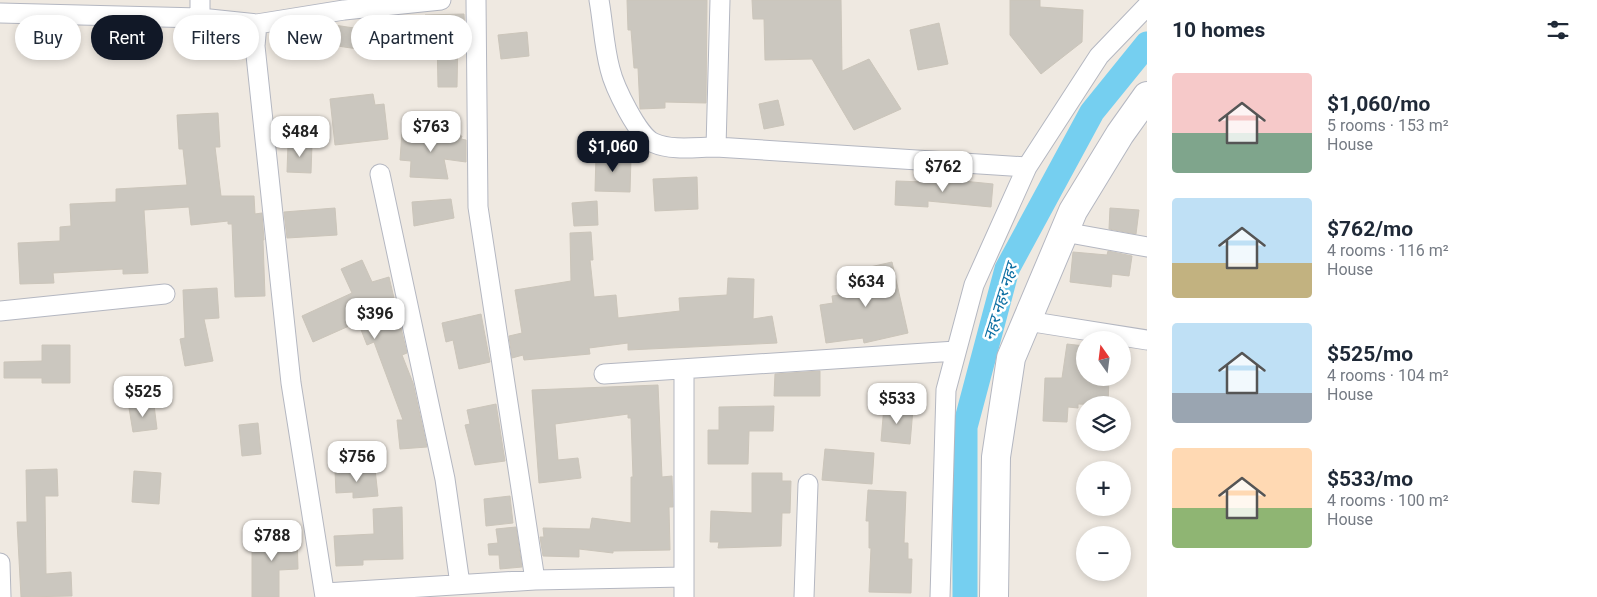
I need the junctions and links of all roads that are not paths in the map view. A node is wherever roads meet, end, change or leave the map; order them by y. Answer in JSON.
{"nodes":[{"id":1,"x":440,"y":0,"type":"edge"},
{"id":2,"x":476,"y":0,"type":"edge"},
{"id":3,"x":599,"y":0,"type":"edge"},
{"id":4,"x":720,"y":0,"type":"edge"},
{"id":5,"x":1147,"y":6,"type":"edge"},
{"id":6,"x":200,"y":9,"type":"edge"},
{"id":7,"x":0,"y":13,"type":"edge"},
{"id":8,"x":223,"y":15,"type":"edge"},
{"id":9,"x":259,"y":24,"type":"edge"},
{"id":10,"x":257,"y":60,"type":"edge"},
{"id":11,"x":1147,"y":96,"type":"edge"},
{"id":12,"x":716,"y":147,"type":"junction"},
{"id":13,"x":1027,"y":167,"type":"junction"},
{"id":14,"x":380,"y":174,"type":"dead end"},
{"id":15,"x":1064,"y":232,"type":"junction"},
{"id":16,"x":1147,"y":247,"type":"edge"},
{"id":17,"x":165,"y":294,"type":"dead end"},
{"id":18,"x":0,"y":311,"type":"edge"},
{"id":19,"x":1027,"y":321,"type":"junction"},
{"id":20,"x":1147,"y":340,"type":"edge"},
{"id":21,"x":956,"y":351,"type":"junction"},
{"id":22,"x":684,"y":369,"type":"junction"},
{"id":23,"x":604,"y":374,"type":"dead end"},
{"id":24,"x":808,"y":484,"type":"dead end"},
{"id":25,"x":0,"y":563,"type":"edge"},
{"id":26,"x":684,"y":577,"type":"junction"},
{"id":27,"x":536,"y":580,"type":"junction"},
{"id":28,"x":460,"y":584,"type":"junction"},
{"id":29,"x":325,"y":595,"type":"edge"},
{"id":30,"x":1,"y":597,"type":"edge"},
{"id":31,"x":684,"y":597,"type":"edge"},
{"id":32,"x":804,"y":597,"type":"edge"},
{"id":33,"x":940,"y":597,"type":"edge"},
{"id":34,"x":994,"y":597,"type":"edge"}],
"edges":[{"from":1,"to":9,"type":"street"},
{"from":2,"to":27,"type":"street"},
{"from":3,"to":12,"type":"street"},
{"from":4,"to":12,"type":"street"},
{"from":5,"to":13,"type":"street"},
{"from":6,"to":7,"type":"street"},
{"from":6,"to":8,"type":"street"},
{"from":10,"to":29,"type":"street"},
{"from":11,"to":15,"type":"main road"},
{"from":12,"to":13,"type":"street"},
{"from":13,"to":21,"type":"street"},
{"from":14,"to":28,"type":"street"},
{"from":15,"to":16,"type":"street"},
{"from":15,"to":19,"type":"main road"},
{"from":17,"to":18,"type":"street"},
{"from":19,"to":20,"type":"street"},
{"from":19,"to":34,"type":"main road"},
{"from":21,"to":22,"type":"street"},
{"from":21,"to":33,"type":"street"},
{"from":22,"to":23,"type":"street"},
{"from":22,"to":26,"type":"street"},
{"from":24,"to":32,"type":"street"},
{"from":25,"to":30,"type":"street"},
{"from":26,"to":27,"type":"street"},
{"from":26,"to":31,"type":"street"},
{"from":27,"to":28,"type":"street"},
{"from":28,"to":29,"type":"street"}]}
